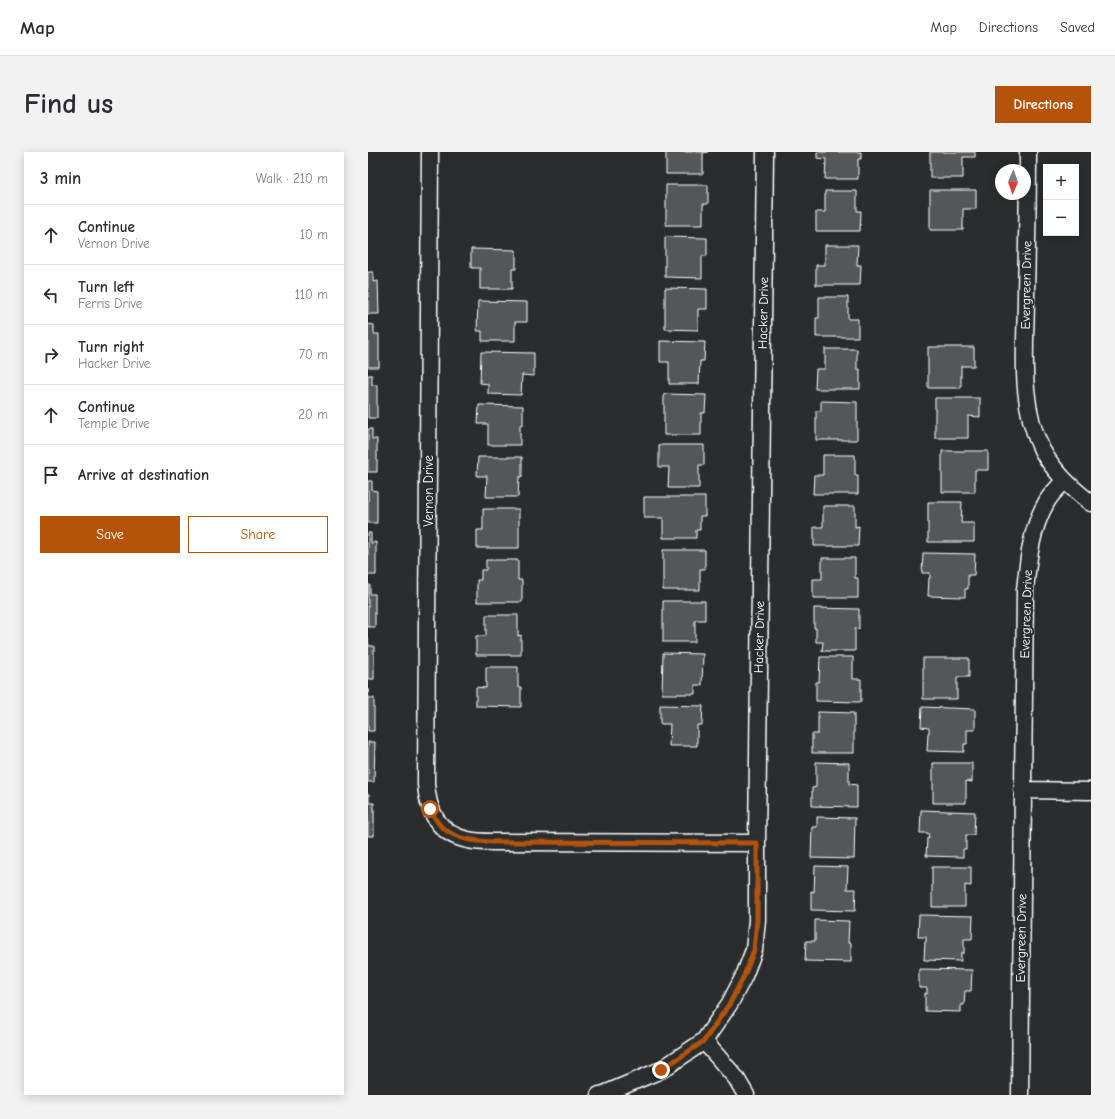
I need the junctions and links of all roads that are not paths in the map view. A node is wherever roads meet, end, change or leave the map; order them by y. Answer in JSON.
{"nodes":[{"id":1,"x":430,"y":152,"type":"edge"},
{"id":2,"x":765,"y":152,"type":"edge"},
{"id":3,"x":1028,"y":152,"type":"edge"},
{"id":4,"x":1064,"y":481,"type":"junction"},
{"id":5,"x":1091,"y":503,"type":"edge"},
{"id":6,"x":1022,"y":790,"type":"junction"},
{"id":7,"x":1091,"y":791,"type":"edge"},
{"id":8,"x":757,"y":843,"type":"junction"},
{"id":9,"x":704,"y":1041,"type":"junction"},
{"id":10,"x":599,"y":1095,"type":"edge"},
{"id":11,"x":746,"y":1095,"type":"edge"},
{"id":12,"x":1020,"y":1095,"type":"edge"}],
"edges":[{"from":1,"to":8,"type":"street","name":"Vernon Drive"},
{"from":2,"to":8,"type":"street","name":"Hacker Drive"},
{"from":3,"to":4,"type":"street","name":"Evergreen Drive"},
{"from":4,"to":5,"type":"street"},
{"from":4,"to":6,"type":"street","name":"Evergreen Drive"},
{"from":6,"to":7,"type":"street"},
{"from":6,"to":12,"type":"street","name":"Evergreen Drive"},
{"from":8,"to":9,"type":"street","name":"Hacker Drive"},
{"from":9,"to":10,"type":"street"},
{"from":9,"to":11,"type":"street"}]}
